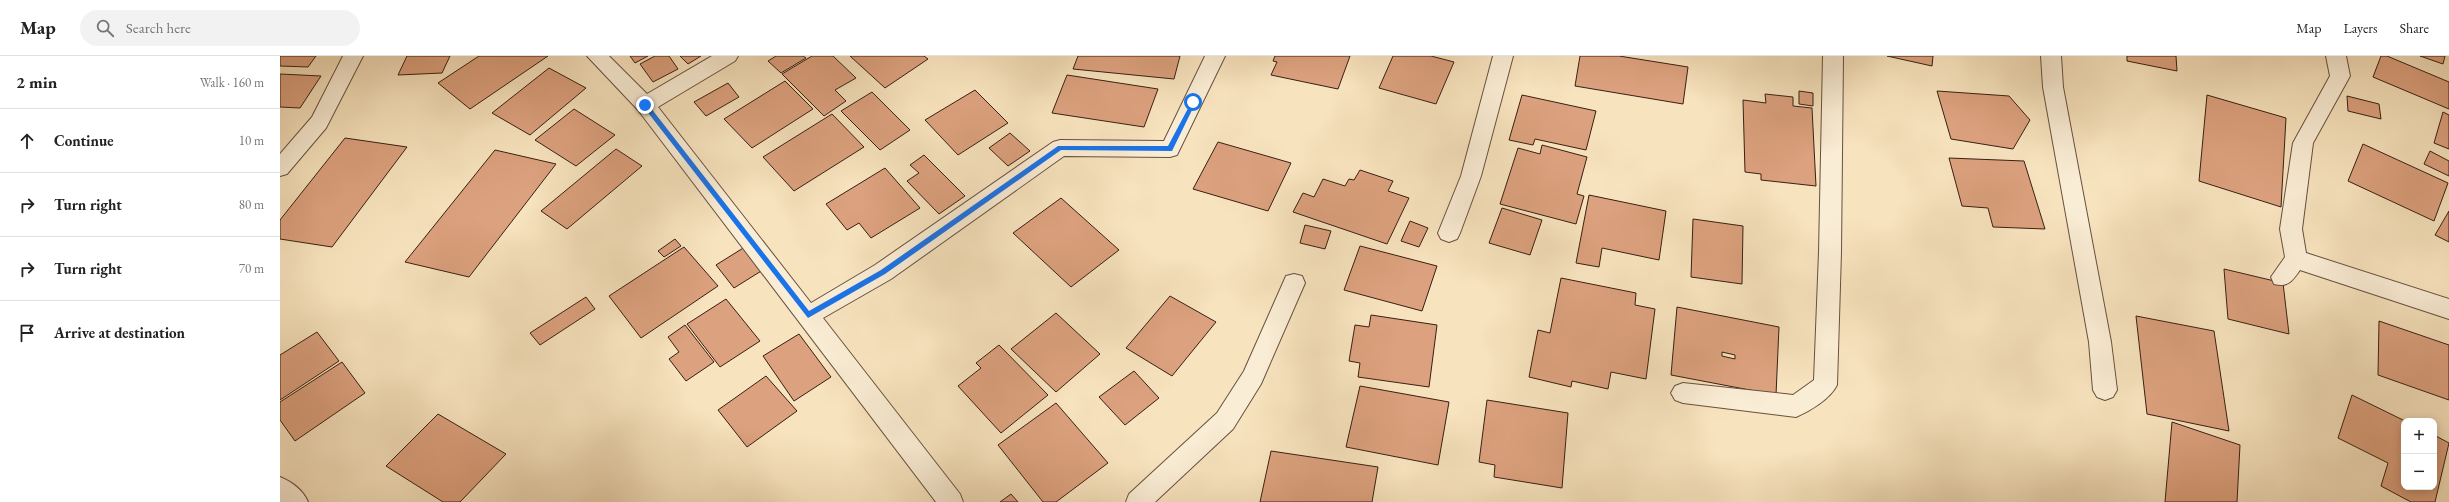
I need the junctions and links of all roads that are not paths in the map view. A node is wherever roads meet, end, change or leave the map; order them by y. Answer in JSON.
{"nodes":[{"id":1,"x":353,"y":56,"type":"edge"},
{"id":2,"x":597,"y":56,"type":"edge"},
{"id":3,"x":728,"y":56,"type":"edge"},
{"id":4,"x":1215,"y":56,"type":"edge"},
{"id":5,"x":1503,"y":56,"type":"edge"},
{"id":6,"x":1833,"y":56,"type":"edge"},
{"id":7,"x":2051,"y":56,"type":"edge"},
{"id":8,"x":2336,"y":56,"type":"edge"},
{"id":9,"x":645,"y":105,"type":"junction"},
{"id":10,"x":280,"y":168,"type":"edge"},
{"id":11,"x":1449,"y":232,"type":"dead end"},
{"id":12,"x":2296,"y":259,"type":"junction"},
{"id":13,"x":2282,"y":277,"type":"dead end"},
{"id":14,"x":1294,"y":283,"type":"dead end"},
{"id":15,"x":2449,"y":310,"type":"edge"},
{"id":16,"x":808,"y":315,"type":"junction"},
{"id":17,"x":2105,"y":390,"type":"dead end"},
{"id":18,"x":1683,"y":393,"type":"dead end"},
{"id":19,"x":280,"y":490,"type":"edge"},
{"id":20,"x":296,"y":502,"type":"edge"},
{"id":21,"x":951,"y":502,"type":"edge"},
{"id":22,"x":1138,"y":502,"type":"edge"}],
"edges":[{"from":1,"to":10,"type":"street"},
{"from":2,"to":9,"type":"street"},
{"from":3,"to":9,"type":"street"},
{"from":4,"to":16,"type":"street"},
{"from":5,"to":11,"type":"street"},
{"from":6,"to":18,"type":"street"},
{"from":7,"to":17,"type":"street"},
{"from":8,"to":12,"type":"street"},
{"from":9,"to":16,"type":"street"},
{"from":12,"to":13,"type":"street"},
{"from":12,"to":15,"type":"street"},
{"from":14,"to":22,"type":"street"},
{"from":16,"to":21,"type":"street"},
{"from":19,"to":20,"type":"street"}]}
